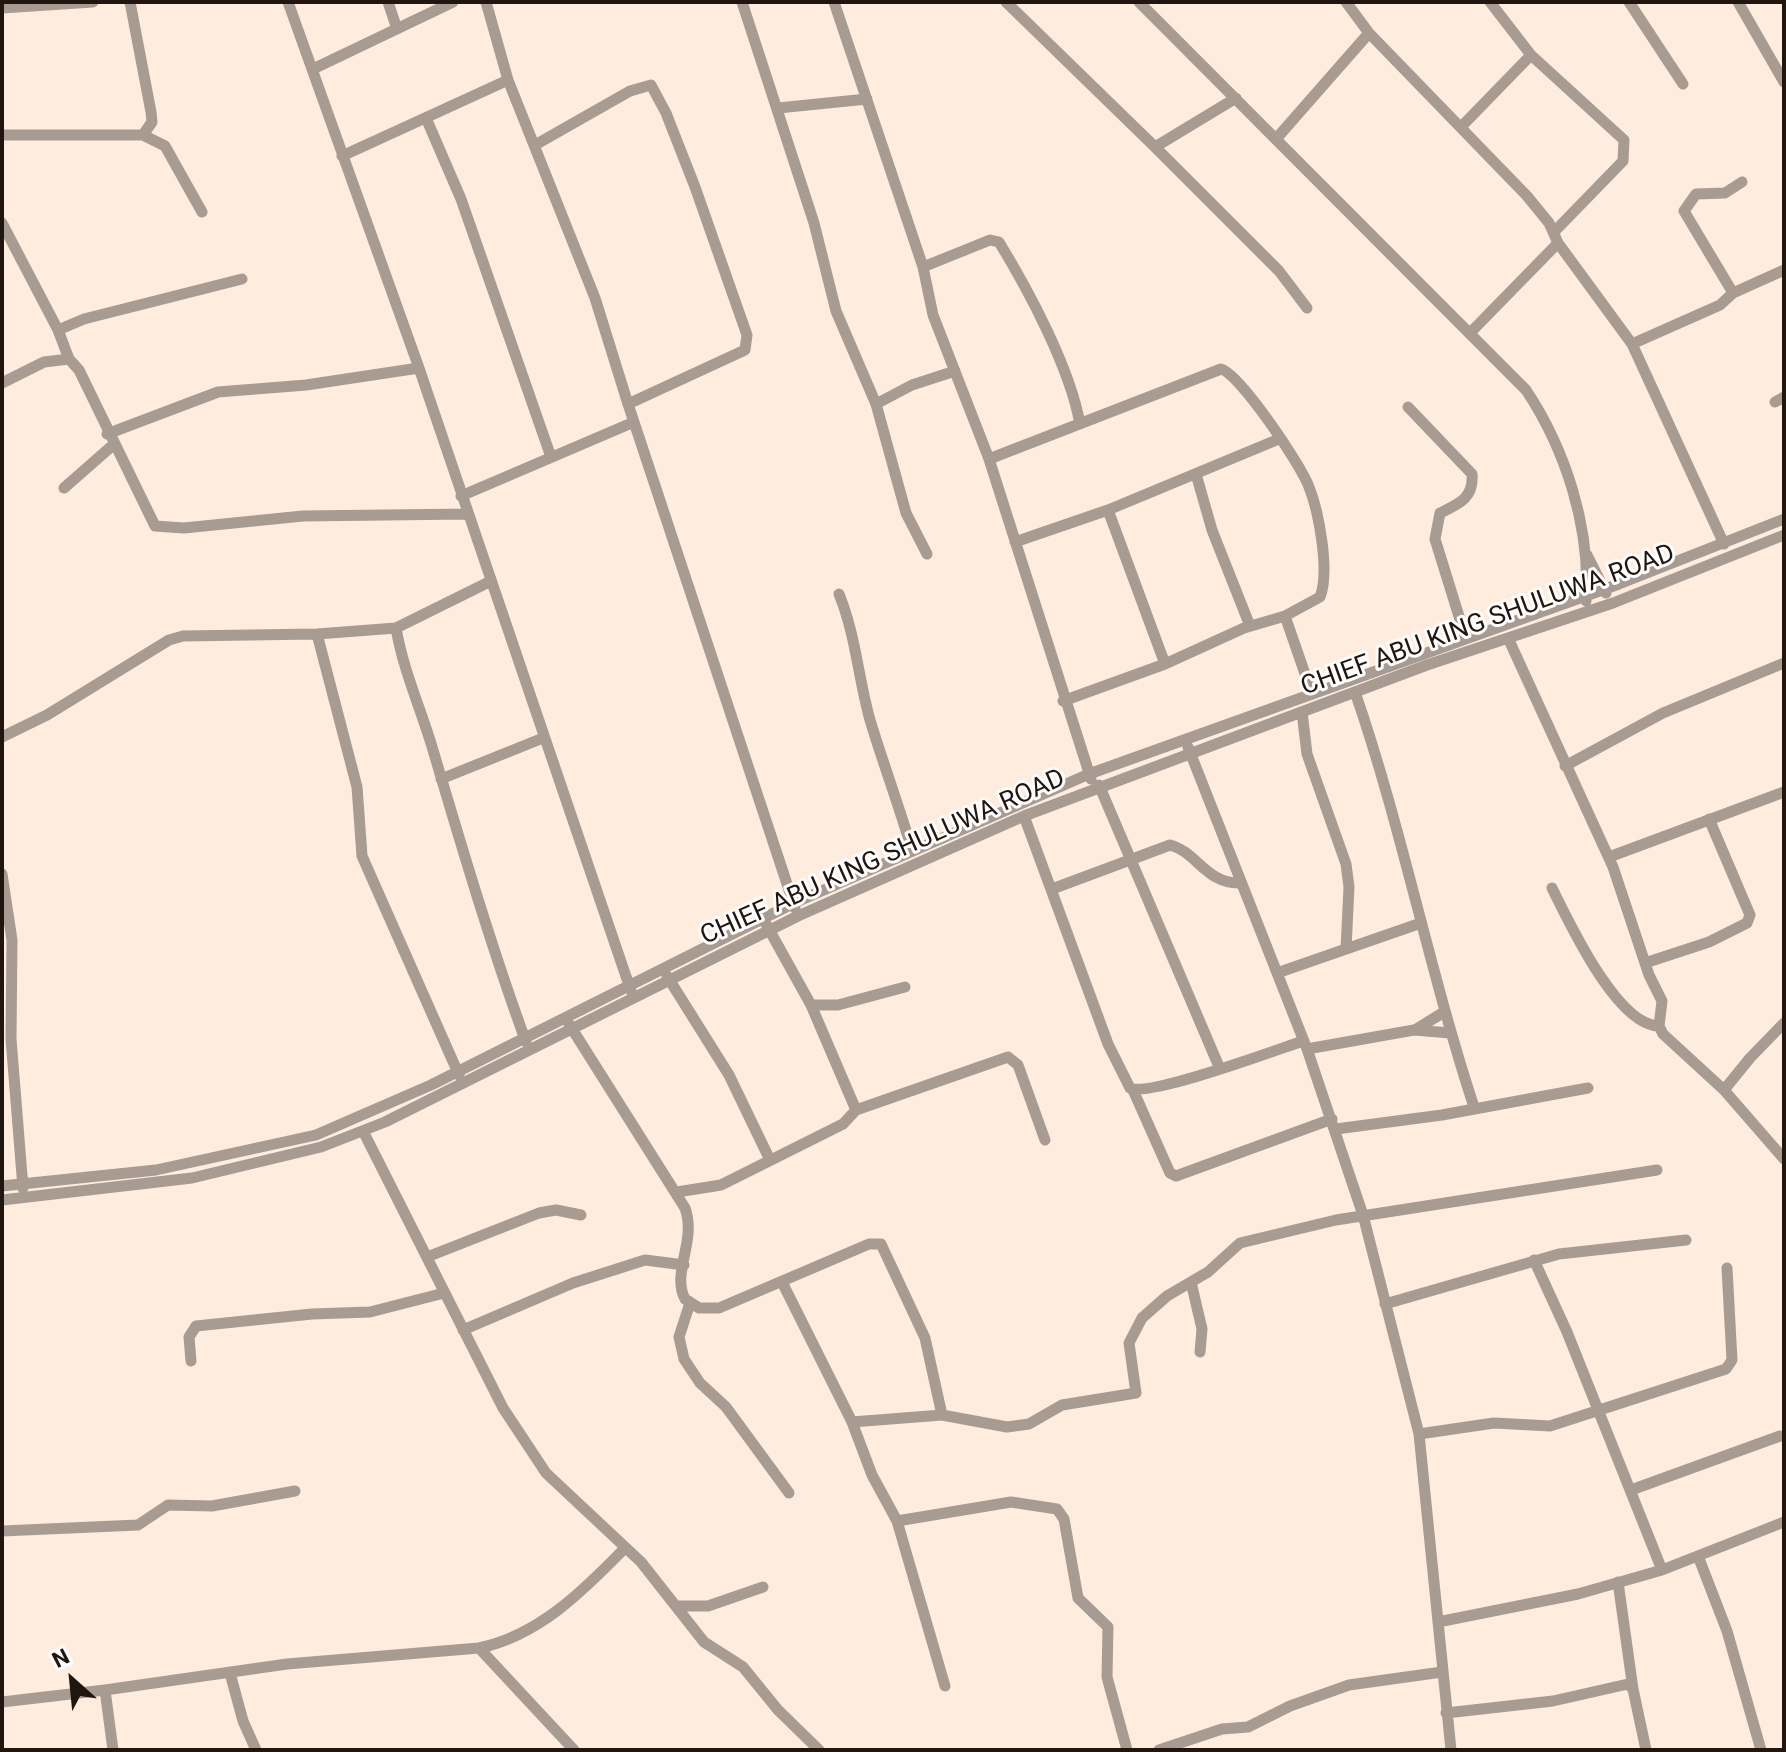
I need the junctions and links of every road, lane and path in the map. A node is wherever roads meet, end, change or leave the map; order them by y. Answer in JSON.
{"nodes":[{"id":1,"x":93,"y":2,"type":"edge"},
{"id":2,"x":130,"y":2,"type":"edge"},
{"id":3,"x":288,"y":2,"type":"edge"},
{"id":4,"x":388,"y":2,"type":"edge"},
{"id":5,"x":453,"y":2,"type":"edge"},
{"id":6,"x":486,"y":2,"type":"edge"},
{"id":7,"x":742,"y":2,"type":"edge"},
{"id":8,"x":834,"y":2,"type":"edge"},
{"id":9,"x":1006,"y":2,"type":"edge"},
{"id":10,"x":1139,"y":2,"type":"edge"},
{"id":11,"x":1346,"y":2,"type":"edge"},
{"id":12,"x":1629,"y":2,"type":"edge"},
{"id":13,"x":1738,"y":2,"type":"edge"},
{"id":14,"x":1493,"y":3,"type":"edge"},
{"id":15,"x":2,"y":8,"type":"edge"},
{"id":16,"x":397,"y":29,"type":"junction"},
{"id":17,"x":1369,"y":33,"type":"junction"},
{"id":18,"x":1531,"y":55,"type":"junction"},
{"id":19,"x":313,"y":69,"type":"junction"},
{"id":20,"x":508,"y":80,"type":"junction"},
{"id":21,"x":1784,"y":82,"type":"edge"},
{"id":22,"x":1683,"y":84,"type":"dead end"},
{"id":23,"x":1236,"y":98,"type":"junction"},
{"id":24,"x":867,"y":99,"type":"junction"},
{"id":25,"x":778,"y":108,"type":"junction"},
{"id":26,"x":426,"y":118,"type":"junction"},
{"id":27,"x":1461,"y":127,"type":"junction"},
{"id":28,"x":2,"y":135,"type":"edge"},
{"id":29,"x":143,"y":135,"type":"junction"},
{"id":30,"x":1276,"y":139,"type":"junction"},
{"id":31,"x":535,"y":145,"type":"junction"},
{"id":32,"x":1155,"y":147,"type":"junction"},
{"id":33,"x":342,"y":156,"type":"junction"},
{"id":34,"x":1742,"y":182,"type":"dead end"},
{"id":35,"x":202,"y":212,"type":"dead end"},
{"id":36,"x":2,"y":223,"type":"edge"},
{"id":37,"x":1556,"y":238,"type":"junction"},
{"id":38,"x":923,"y":267,"type":"junction"},
{"id":39,"x":1784,"y":270,"type":"edge"},
{"id":40,"x":242,"y":279,"type":"dead end"},
{"id":41,"x":1733,"y":293,"type":"junction"},
{"id":42,"x":1307,"y":308,"type":"dead end"},
{"id":43,"x":58,"y":330,"type":"junction"},
{"id":44,"x":1470,"y":333,"type":"junction"},
{"id":45,"x":1632,"y":344,"type":"junction"},
{"id":46,"x":64,"y":345,"type":"junction"},
{"id":47,"x":69,"y":359,"type":"junction"},
{"id":48,"x":44,"y":362,"type":"junction"},
{"id":49,"x":419,"y":368,"type":"junction"},
{"id":50,"x":955,"y":371,"type":"junction"},
{"id":51,"x":2,"y":383,"type":"edge"},
{"id":52,"x":628,"y":404,"type":"junction"},
{"id":53,"x":876,"y":404,"type":"junction"},
{"id":54,"x":1408,"y":407,"type":"dead end"},
{"id":55,"x":634,"y":422,"type":"junction"},
{"id":56,"x":1080,"y":424,"type":"junction"},
{"id":57,"x":1279,"y":439,"type":"junction"},
{"id":58,"x":110,"y":440,"type":"junction"},
{"id":59,"x":551,"y":457,"type":"junction"},
{"id":60,"x":989,"y":459,"type":"junction"},
{"id":61,"x":1196,"y":474,"type":"junction"},
{"id":62,"x":64,"y":488,"type":"dead end"},
{"id":63,"x":461,"y":496,"type":"junction"},
{"id":64,"x":1108,"y":510,"type":"junction"},
{"id":65,"x":468,"y":514,"type":"junction"},
{"id":66,"x":1783,"y":522,"type":"edge"},
{"id":67,"x":1784,"y":535,"type":"edge"},
{"id":68,"x":1015,"y":542,"type":"junction"},
{"id":69,"x":1724,"y":544,"type":"junction"},
{"id":70,"x":927,"y":554,"type":"dead end"},
{"id":71,"x":1591,"y":573,"type":"junction"},
{"id":72,"x":491,"y":581,"type":"junction"},
{"id":73,"x":1619,"y":584,"type":"junction"},
{"id":74,"x":1604,"y":589,"type":"junction"},
{"id":75,"x":839,"y":594,"type":"dead end"},
{"id":76,"x":1587,"y":595,"type":"junction"},
{"id":77,"x":1613,"y":603,"type":"junction"},
{"id":78,"x":1561,"y":605,"type":"junction"},
{"id":79,"x":1584,"y":613,"type":"junction"},
{"id":80,"x":1285,"y":616,"type":"junction"},
{"id":81,"x":1250,"y":626,"type":"junction"},
{"id":82,"x":396,"y":628,"type":"junction"},
{"id":83,"x":317,"y":634,"type":"junction"},
{"id":84,"x":1508,"y":638,"type":"junction"},
{"id":85,"x":1466,"y":639,"type":"junction"},
{"id":86,"x":1784,"y":663,"type":"edge"},
{"id":87,"x":1165,"y":664,"type":"junction"},
{"id":88,"x":1355,"y":692,"type":"junction"},
{"id":89,"x":1312,"y":694,"type":"junction"},
{"id":90,"x":1063,"y":701,"type":"junction"},
{"id":91,"x":1302,"y":712,"type":"junction"},
{"id":92,"x":2,"y":737,"type":"edge"},
{"id":93,"x":543,"y":738,"type":"junction"},
{"id":94,"x":1185,"y":740,"type":"junction"},
{"id":95,"x":1190,"y":753,"type":"junction"},
{"id":96,"x":1565,"y":766,"type":"junction"},
{"id":97,"x":1089,"y":774,"type":"junction"},
{"id":98,"x":441,"y":779,"type":"junction"},
{"id":99,"x":1096,"y":786,"type":"junction"},
{"id":100,"x":1784,"y":792,"type":"edge"},
{"id":101,"x":1024,"y":816,"type":"junction"},
{"id":102,"x":1709,"y":819,"type":"junction"},
{"id":103,"x":912,"y":850,"type":"junction"},
{"id":104,"x":1609,"y":857,"type":"junction"},
{"id":105,"x":1133,"y":860,"type":"junction"},
{"id":106,"x":2,"y":874,"type":"edge"},
{"id":107,"x":1240,"y":883,"type":"junction"},
{"id":108,"x":1552,"y":888,"type":"dead end"},
{"id":109,"x":1052,"y":889,"type":"junction"},
{"id":110,"x":794,"y":903,"type":"junction"},
{"id":111,"x":798,"y":916,"type":"junction"},
{"id":112,"x":1421,"y":923,"type":"junction"},
{"id":113,"x":766,"y":926,"type":"junction"},
{"id":114,"x":1346,"y":949,"type":"junction"},
{"id":115,"x":1645,"y":963,"type":"junction"},
{"id":116,"x":1277,"y":973,"type":"junction"},
{"id":117,"x":667,"y":975,"type":"junction"},
{"id":118,"x":905,"y":987,"type":"dead end"},
{"id":119,"x":631,"y":992,"type":"junction"},
{"id":120,"x":811,"y":1005,"type":"junction"},
{"id":121,"x":1444,"y":1012,"type":"junction"},
{"id":122,"x":1784,"y":1023,"type":"edge"},
{"id":123,"x":569,"y":1024,"type":"junction"},
{"id":124,"x":1659,"y":1026,"type":"junction"},
{"id":125,"x":1414,"y":1030,"type":"junction"},
{"id":126,"x":1450,"y":1033,"type":"junction"},
{"id":127,"x":527,"y":1045,"type":"junction"},
{"id":128,"x":1305,"y":1045,"type":"junction"},
{"id":129,"x":1220,"y":1069,"type":"junction"},
{"id":130,"x":458,"y":1071,"type":"junction"},
{"id":131,"x":463,"y":1084,"type":"junction"},
{"id":132,"x":1588,"y":1088,"type":"dead end"},
{"id":133,"x":1133,"y":1090,"type":"junction"},
{"id":134,"x":1724,"y":1090,"type":"junction"},
{"id":135,"x":1474,"y":1107,"type":"junction"},
{"id":136,"x":856,"y":1110,"type":"junction"},
{"id":137,"x":1334,"y":1124,"type":"junction"},
{"id":138,"x":363,"y":1131,"type":"junction"},
{"id":139,"x":1045,"y":1140,"type":"dead end"},
{"id":140,"x":1784,"y":1159,"type":"edge"},
{"id":141,"x":770,"y":1160,"type":"junction"},
{"id":142,"x":1657,"y":1170,"type":"dead end"},
{"id":143,"x":23,"y":1183,"type":"junction"},
{"id":144,"x":2,"y":1186,"type":"edge"},
{"id":145,"x":677,"y":1192,"type":"junction"},
{"id":146,"x":24,"y":1197,"type":"junction"},
{"id":147,"x":2,"y":1200,"type":"edge"},
{"id":148,"x":581,"y":1215,"type":"dead end"},
{"id":149,"x":1363,"y":1215,"type":"junction"},
{"id":150,"x":1686,"y":1240,"type":"dead end"},
{"id":151,"x":427,"y":1257,"type":"junction"},
{"id":152,"x":1534,"y":1260,"type":"junction"},
{"id":153,"x":684,"y":1265,"type":"junction"},
{"id":154,"x":1727,"y":1268,"type":"dead end"},
{"id":155,"x":782,"y":1282,"type":"junction"},
{"id":156,"x":1191,"y":1282,"type":"junction"},
{"id":157,"x":444,"y":1293,"type":"junction"},
{"id":158,"x":690,"y":1303,"type":"junction"},
{"id":159,"x":1385,"y":1304,"type":"junction"},
{"id":160,"x":463,"y":1330,"type":"junction"},
{"id":161,"x":1200,"y":1352,"type":"dead end"},
{"id":162,"x":191,"y":1361,"type":"dead end"},
{"id":163,"x":1598,"y":1410,"type":"junction"},
{"id":164,"x":939,"y":1413,"type":"junction"},
{"id":165,"x":852,"y":1422,"type":"junction"},
{"id":166,"x":1419,"y":1434,"type":"junction"},
{"id":167,"x":1780,"y":1436,"type":"dead end"},
{"id":168,"x":1631,"y":1490,"type":"junction"},
{"id":169,"x":295,"y":1491,"type":"dead end"},
{"id":170,"x":789,"y":1493,"type":"dead end"},
{"id":171,"x":897,"y":1521,"type":"junction"},
{"id":172,"x":1783,"y":1526,"type":"edge"},
{"id":173,"x":2,"y":1531,"type":"edge"},
{"id":174,"x":624,"y":1549,"type":"junction"},
{"id":175,"x":1698,"y":1556,"type":"junction"},
{"id":176,"x":1662,"y":1570,"type":"junction"},
{"id":177,"x":1618,"y":1582,"type":"junction"},
{"id":178,"x":763,"y":1587,"type":"dead end"},
{"id":179,"x":676,"y":1606,"type":"junction"},
{"id":180,"x":1438,"y":1622,"type":"junction"},
{"id":181,"x":479,"y":1648,"type":"junction"},
{"id":182,"x":1442,"y":1672,"type":"junction"},
{"id":183,"x":230,"y":1673,"type":"junction"},
{"id":184,"x":945,"y":1686,"type":"dead end"},
{"id":185,"x":1633,"y":1689,"type":"junction"},
{"id":186,"x":105,"y":1690,"type":"junction"},
{"id":187,"x":2,"y":1702,"type":"edge"},
{"id":188,"x":1446,"y":1713,"type":"junction"},
{"id":189,"x":1199,"y":1736,"type":"junction"},
{"id":190,"x":113,"y":1750,"type":"edge"},
{"id":191,"x":256,"y":1750,"type":"edge"},
{"id":192,"x":574,"y":1750,"type":"edge"},
{"id":193,"x":819,"y":1750,"type":"edge"},
{"id":194,"x":1127,"y":1750,"type":"edge"},
{"id":195,"x":1159,"y":1750,"type":"edge"},
{"id":196,"x":1199,"y":1750,"type":"edge"},
{"id":197,"x":1451,"y":1750,"type":"edge"},
{"id":198,"x":1646,"y":1750,"type":"edge"},
{"id":199,"x":1761,"y":1750,"type":"edge"}],
"edges":[{"from":1,"to":15,"type":"street"},
{"from":2,"to":29,"type":"street"},
{"from":3,"to":19,"type":"street"},
{"from":4,"to":16,"type":"street"},
{"from":5,"to":16,"type":"street"},
{"from":6,"to":20,"type":"street"},
{"from":7,"to":25,"type":"street"},
{"from":8,"to":24,"type":"street"},
{"from":9,"to":32,"type":"street"},
{"from":10,"to":23,"type":"street"},
{"from":11,"to":17,"type":"street"},
{"from":12,"to":22,"type":"street"},
{"from":13,"to":21,"type":"street"},
{"from":14,"to":18,"type":"street"},
{"from":16,"to":19,"type":"street"},
{"from":17,"to":27,"type":"street"},
{"from":17,"to":30,"type":"street"},
{"from":18,"to":27,"type":"street"},
{"from":18,"to":37,"type":"street"},
{"from":19,"to":33,"type":"street"},
{"from":20,"to":26,"type":"street"},
{"from":20,"to":31,"type":"street"},
{"from":23,"to":30,"type":"street"},
{"from":23,"to":32,"type":"street"},
{"from":24,"to":25,"type":"street"},
{"from":24,"to":38,"type":"street"},
{"from":25,"to":53,"type":"street"},
{"from":26,"to":33,"type":"street"},
{"from":26,"to":59,"type":"street"},
{"from":27,"to":37,"type":"street"},
{"from":28,"to":29,"type":"street"},
{"from":29,"to":35,"type":"street"},
{"from":30,"to":44,"type":"street"},
{"from":31,"to":52,"type":"street"},
{"from":31,"to":52,"type":"street"},
{"from":32,"to":42,"type":"street"},
{"from":33,"to":49,"type":"street"},
{"from":34,"to":41,"type":"street"},
{"from":36,"to":43,"type":"street"},
{"from":37,"to":44,"type":"street"},
{"from":37,"to":45,"type":"street"},
{"from":38,"to":50,"type":"street"},
{"from":38,"to":56,"type":"street"},
{"from":39,"to":41,"type":"street"},
{"from":40,"to":43,"type":"street"},
{"from":41,"to":45,"type":"street"},
{"from":43,"to":46,"type":"street"},
{"from":44,"to":71,"type":"street"},
{"from":45,"to":69,"type":"street"},
{"from":46,"to":47,"type":"street"},
{"from":46,"to":48,"type":"street"},
{"from":47,"to":48,"type":"street"},
{"from":47,"to":58,"type":"street"},
{"from":48,"to":51,"type":"street"},
{"from":49,"to":58,"type":"street"},
{"from":49,"to":63,"type":"street"},
{"from":50,"to":53,"type":"street"},
{"from":50,"to":60,"type":"street"},
{"from":52,"to":55,"type":"street"},
{"from":53,"to":70,"type":"street"},
{"from":54,"to":85,"type":"street"},
{"from":55,"to":59,"type":"street"},
{"from":55,"to":110,"type":"street"},
{"from":56,"to":57,"type":"street"},
{"from":56,"to":60,"type":"street"},
{"from":57,"to":61,"type":"street"},
{"from":57,"to":80,"type":"street"},
{"from":58,"to":62,"type":"street"},
{"from":58,"to":65,"type":"street"},
{"from":59,"to":63,"type":"street"},
{"from":60,"to":68,"type":"street"},
{"from":61,"to":64,"type":"street"},
{"from":61,"to":81,"type":"street"},
{"from":63,"to":65,"type":"street"},
{"from":64,"to":68,"type":"street"},
{"from":64,"to":87,"type":"street"},
{"from":65,"to":72,"type":"street"},
{"from":66,"to":69,"type":"street"},
{"from":67,"to":77,"type":"street","name":"CHIEF ABU KING SHULUWA ROAD"},
{"from":68,"to":90,"type":"street"},
{"from":69,"to":73,"type":"street"},
{"from":71,"to":73,"type":"street"},
{"from":71,"to":74,"type":"street"},
{"from":71,"to":76,"type":"street"},
{"from":71,"to":78,"type":"street"},
{"from":72,"to":82,"type":"street"},
{"from":72,"to":93,"type":"street"},
{"from":73,"to":74,"type":"street"},
{"from":74,"to":76,"type":"street"},
{"from":74,"to":77,"type":"street"},
{"from":75,"to":103,"type":"street"},
{"from":76,"to":78,"type":"street"},
{"from":76,"to":79,"type":"street"},
{"from":77,"to":79,"type":"street","name":"CHIEF ABU KING SHULUWA ROAD"},
{"from":78,"to":85,"type":"street"},
{"from":79,"to":84,"type":"street","name":"CHIEF ABU KING SHULUWA ROAD"},
{"from":80,"to":81,"type":"street"},
{"from":80,"to":89,"type":"street"},
{"from":81,"to":87,"type":"street"},
{"from":82,"to":83,"type":"street"},
{"from":82,"to":98,"type":"street"},
{"from":83,"to":92,"type":"street"},
{"from":83,"to":130,"type":"street"},
{"from":84,"to":88,"type":"street","name":"CHIEF ABU KING SHULUWA ROAD"},
{"from":84,"to":96,"type":"street"},
{"from":85,"to":89,"type":"street"},
{"from":86,"to":96,"type":"street"},
{"from":87,"to":90,"type":"street"},
{"from":88,"to":91,"type":"street","name":"CHIEF ABU KING SHULUWA ROAD"},
{"from":88,"to":112,"type":"street"},
{"from":89,"to":94,"type":"street"},
{"from":90,"to":97,"type":"street"},
{"from":91,"to":95,"type":"street","name":"CHIEF ABU KING SHULUWA ROAD"},
{"from":91,"to":114,"type":"street"},
{"from":93,"to":98,"type":"street"},
{"from":93,"to":119,"type":"street"},
{"from":94,"to":95,"type":"street"},
{"from":94,"to":97,"type":"street"},
{"from":95,"to":99,"type":"street","name":"CHIEF ABU KING SHULUWA ROAD"},
{"from":95,"to":107,"type":"street"},
{"from":96,"to":104,"type":"street"},
{"from":97,"to":99,"type":"street"},
{"from":97,"to":103,"type":"street"},
{"from":98,"to":127,"type":"street"},
{"from":99,"to":101,"type":"street","name":"CHIEF ABU KING SHULUWA ROAD"},
{"from":99,"to":105,"type":"street"},
{"from":100,"to":102,"type":"street"},
{"from":101,"to":109,"type":"street"},
{"from":101,"to":111,"type":"street","name":"CHIEF ABU KING SHULUWA ROAD"},
{"from":102,"to":104,"type":"street"},
{"from":102,"to":115,"type":"street"},
{"from":103,"to":110,"type":"street"},
{"from":104,"to":115,"type":"street"},
{"from":105,"to":107,"type":"street"},
{"from":105,"to":109,"type":"street"},
{"from":105,"to":129,"type":"street"},
{"from":106,"to":143,"type":"street"},
{"from":107,"to":116,"type":"street"},
{"from":108,"to":124,"type":"street"},
{"from":109,"to":133,"type":"street"},
{"from":110,"to":111,"type":"street"},
{"from":110,"to":113,"type":"street"},
{"from":111,"to":113,"type":"street","name":"CHIEF ABU KING SHULUWA ROAD"},
{"from":112,"to":114,"type":"street"},
{"from":112,"to":121,"type":"street"},
{"from":113,"to":117,"type":"street","name":"CHIEF ABU KING SHULUWA ROAD"},
{"from":113,"to":120,"type":"street"},
{"from":114,"to":116,"type":"street"},
{"from":115,"to":124,"type":"street"},
{"from":116,"to":128,"type":"street"},
{"from":117,"to":119,"type":"street","name":"CHIEF ABU KING SHULUWA ROAD"},
{"from":117,"to":141,"type":"street"},
{"from":118,"to":120,"type":"street"},
{"from":119,"to":123,"type":"street","name":"CHIEF ABU KING SHULUWA ROAD"},
{"from":120,"to":136,"type":"street"},
{"from":121,"to":125,"type":"street"},
{"from":121,"to":126,"type":"street"},
{"from":122,"to":134,"type":"street"},
{"from":123,"to":127,"type":"street","name":"CHIEF ABU KING SHULUWA ROAD"},
{"from":123,"to":145,"type":"street"},
{"from":124,"to":134,"type":"street"},
{"from":125,"to":126,"type":"street"},
{"from":125,"to":128,"type":"street"},
{"from":126,"to":135,"type":"street"},
{"from":127,"to":130,"type":"street"},
{"from":127,"to":131,"type":"street","name":"CHIEF ABU KING SHULUWA ROAD"},
{"from":128,"to":129,"type":"street"},
{"from":128,"to":137,"type":"street"},
{"from":129,"to":133,"type":"street"},
{"from":130,"to":131,"type":"street"},
{"from":130,"to":143,"type":"street"},
{"from":131,"to":138,"type":"street","name":"CHIEF ABU KING SHULUWA ROAD"},
{"from":132,"to":135,"type":"street"},
{"from":133,"to":137,"type":"street"},
{"from":134,"to":140,"type":"street"},
{"from":135,"to":137,"type":"street"},
{"from":136,"to":139,"type":"street"},
{"from":136,"to":141,"type":"street"},
{"from":137,"to":149,"type":"street"},
{"from":138,"to":146,"type":"street","name":"CHIEF ABU KING SHULUWA ROAD"},
{"from":138,"to":151,"type":"street"},
{"from":141,"to":145,"type":"street"},
{"from":142,"to":149,"type":"street"},
{"from":143,"to":144,"type":"street"},
{"from":143,"to":146,"type":"street"},
{"from":145,"to":153,"type":"street"},
{"from":146,"to":147,"type":"street","name":"CHIEF ABU KING SHULUWA ROAD"},
{"from":148,"to":151,"type":"street"},
{"from":149,"to":156,"type":"street"},
{"from":149,"to":159,"type":"street"},
{"from":150,"to":152,"type":"street"},
{"from":151,"to":157,"type":"street"},
{"from":152,"to":159,"type":"street"},
{"from":152,"to":163,"type":"street"},
{"from":153,"to":158,"type":"street"},
{"from":153,"to":160,"type":"street"},
{"from":154,"to":163,"type":"street"},
{"from":155,"to":158,"type":"street"},
{"from":155,"to":164,"type":"street"},
{"from":155,"to":165,"type":"street"},
{"from":156,"to":161,"type":"street"},
{"from":156,"to":164,"type":"street"},
{"from":157,"to":160,"type":"street"},
{"from":157,"to":162,"type":"street"},
{"from":158,"to":170,"type":"street"},
{"from":159,"to":166,"type":"street"},
{"from":160,"to":174,"type":"street"},
{"from":163,"to":166,"type":"street"},
{"from":163,"to":168,"type":"street"},
{"from":164,"to":165,"type":"street"},
{"from":165,"to":171,"type":"street"},
{"from":166,"to":180,"type":"street"},
{"from":167,"to":168,"type":"street"},
{"from":168,"to":176,"type":"street"},
{"from":169,"to":173,"type":"street"},
{"from":171,"to":184,"type":"street"},
{"from":171,"to":194,"type":"street"},
{"from":172,"to":175,"type":"street"},
{"from":174,"to":179,"type":"street"},
{"from":174,"to":181,"type":"street"},
{"from":175,"to":176,"type":"street"},
{"from":175,"to":199,"type":"street"},
{"from":176,"to":177,"type":"street"},
{"from":177,"to":180,"type":"street"},
{"from":177,"to":185,"type":"street"},
{"from":178,"to":179,"type":"street"},
{"from":179,"to":193,"type":"street"},
{"from":180,"to":182,"type":"street"},
{"from":181,"to":183,"type":"street"},
{"from":181,"to":192,"type":"street"},
{"from":182,"to":188,"type":"street"},
{"from":182,"to":189,"type":"street"},
{"from":183,"to":186,"type":"street"},
{"from":183,"to":191,"type":"street"},
{"from":185,"to":188,"type":"street"},
{"from":185,"to":198,"type":"street"},
{"from":186,"to":187,"type":"street"},
{"from":186,"to":190,"type":"street"},
{"from":188,"to":197,"type":"street"},
{"from":189,"to":195,"type":"street"},
{"from":189,"to":196,"type":"street"}]}
